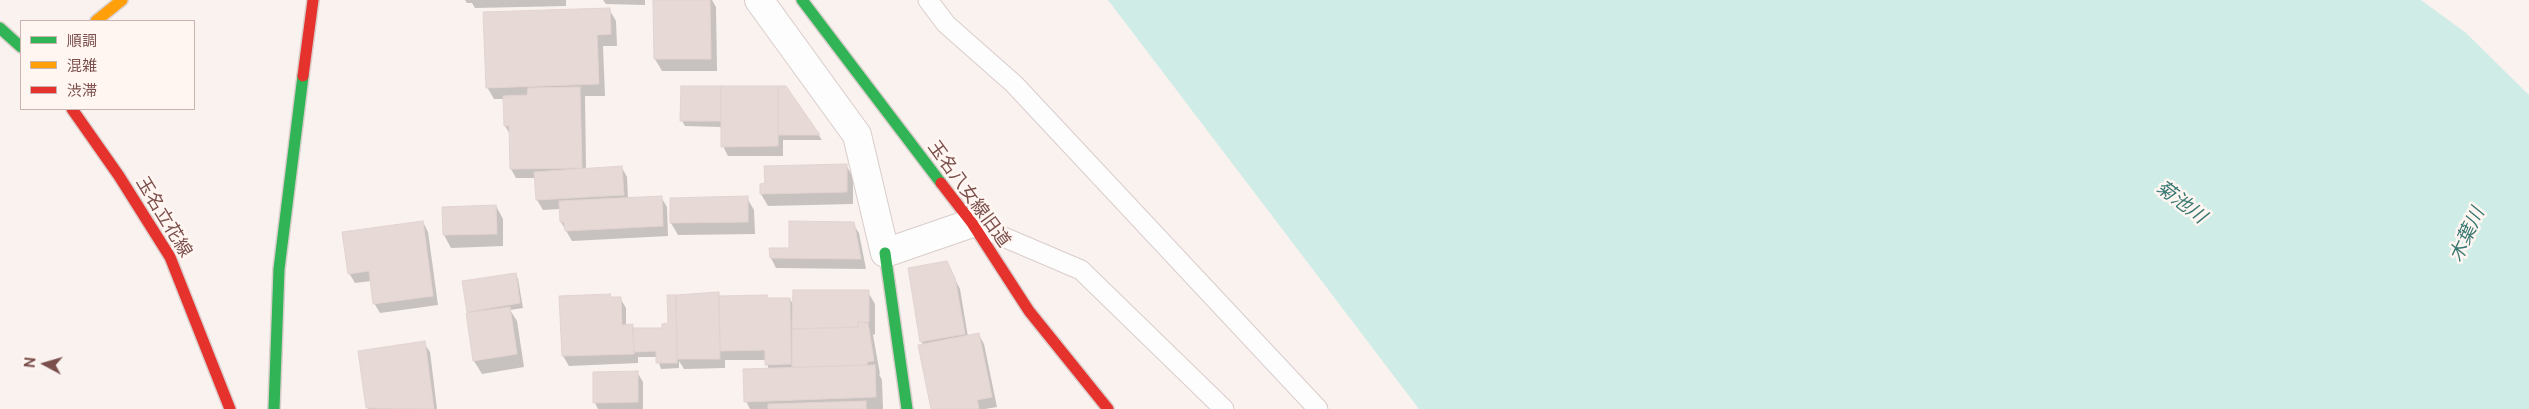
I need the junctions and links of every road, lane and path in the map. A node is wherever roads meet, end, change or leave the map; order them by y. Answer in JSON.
{"nodes":[{"id":1,"x":122,"y":0,"type":"edge"},
{"id":2,"x":313,"y":0,"type":"edge"},
{"id":3,"x":759,"y":0,"type":"edge"},
{"id":4,"x":802,"y":0,"type":"edge"},
{"id":5,"x":928,"y":0,"type":"edge"},
{"id":6,"x":97,"y":20,"type":"edge"},
{"id":7,"x":0,"y":28,"type":"edge"},
{"id":8,"x":20,"y":46,"type":"edge"},
{"id":9,"x":73,"y":110,"type":"edge"},
{"id":10,"x":972,"y":223,"type":"junction"},
{"id":11,"x":885,"y":253,"type":"junction"},
{"id":12,"x":230,"y":409,"type":"edge"},
{"id":13,"x":274,"y":409,"type":"edge"},
{"id":14,"x":907,"y":409,"type":"edge"},
{"id":15,"x":1108,"y":409,"type":"edge"},
{"id":16,"x":1224,"y":409,"type":"edge"},
{"id":17,"x":1318,"y":409,"type":"edge"}],
"edges":[{"from":1,"to":6,"type":"street"},
{"from":2,"to":13,"type":"street"},
{"from":3,"to":11,"type":"street"},
{"from":4,"to":10,"type":"street","name":"玉名八女線旧道"},
{"from":5,"to":17,"type":"lane"},
{"from":7,"to":8,"type":"street"},
{"from":9,"to":12,"type":"street","name":"玉名立花線"},
{"from":10,"to":11,"type":"street"},
{"from":10,"to":15,"type":"street","name":"玉名八女線旧道"},
{"from":10,"to":16,"type":"lane"},
{"from":11,"to":14,"type":"street"}]}
